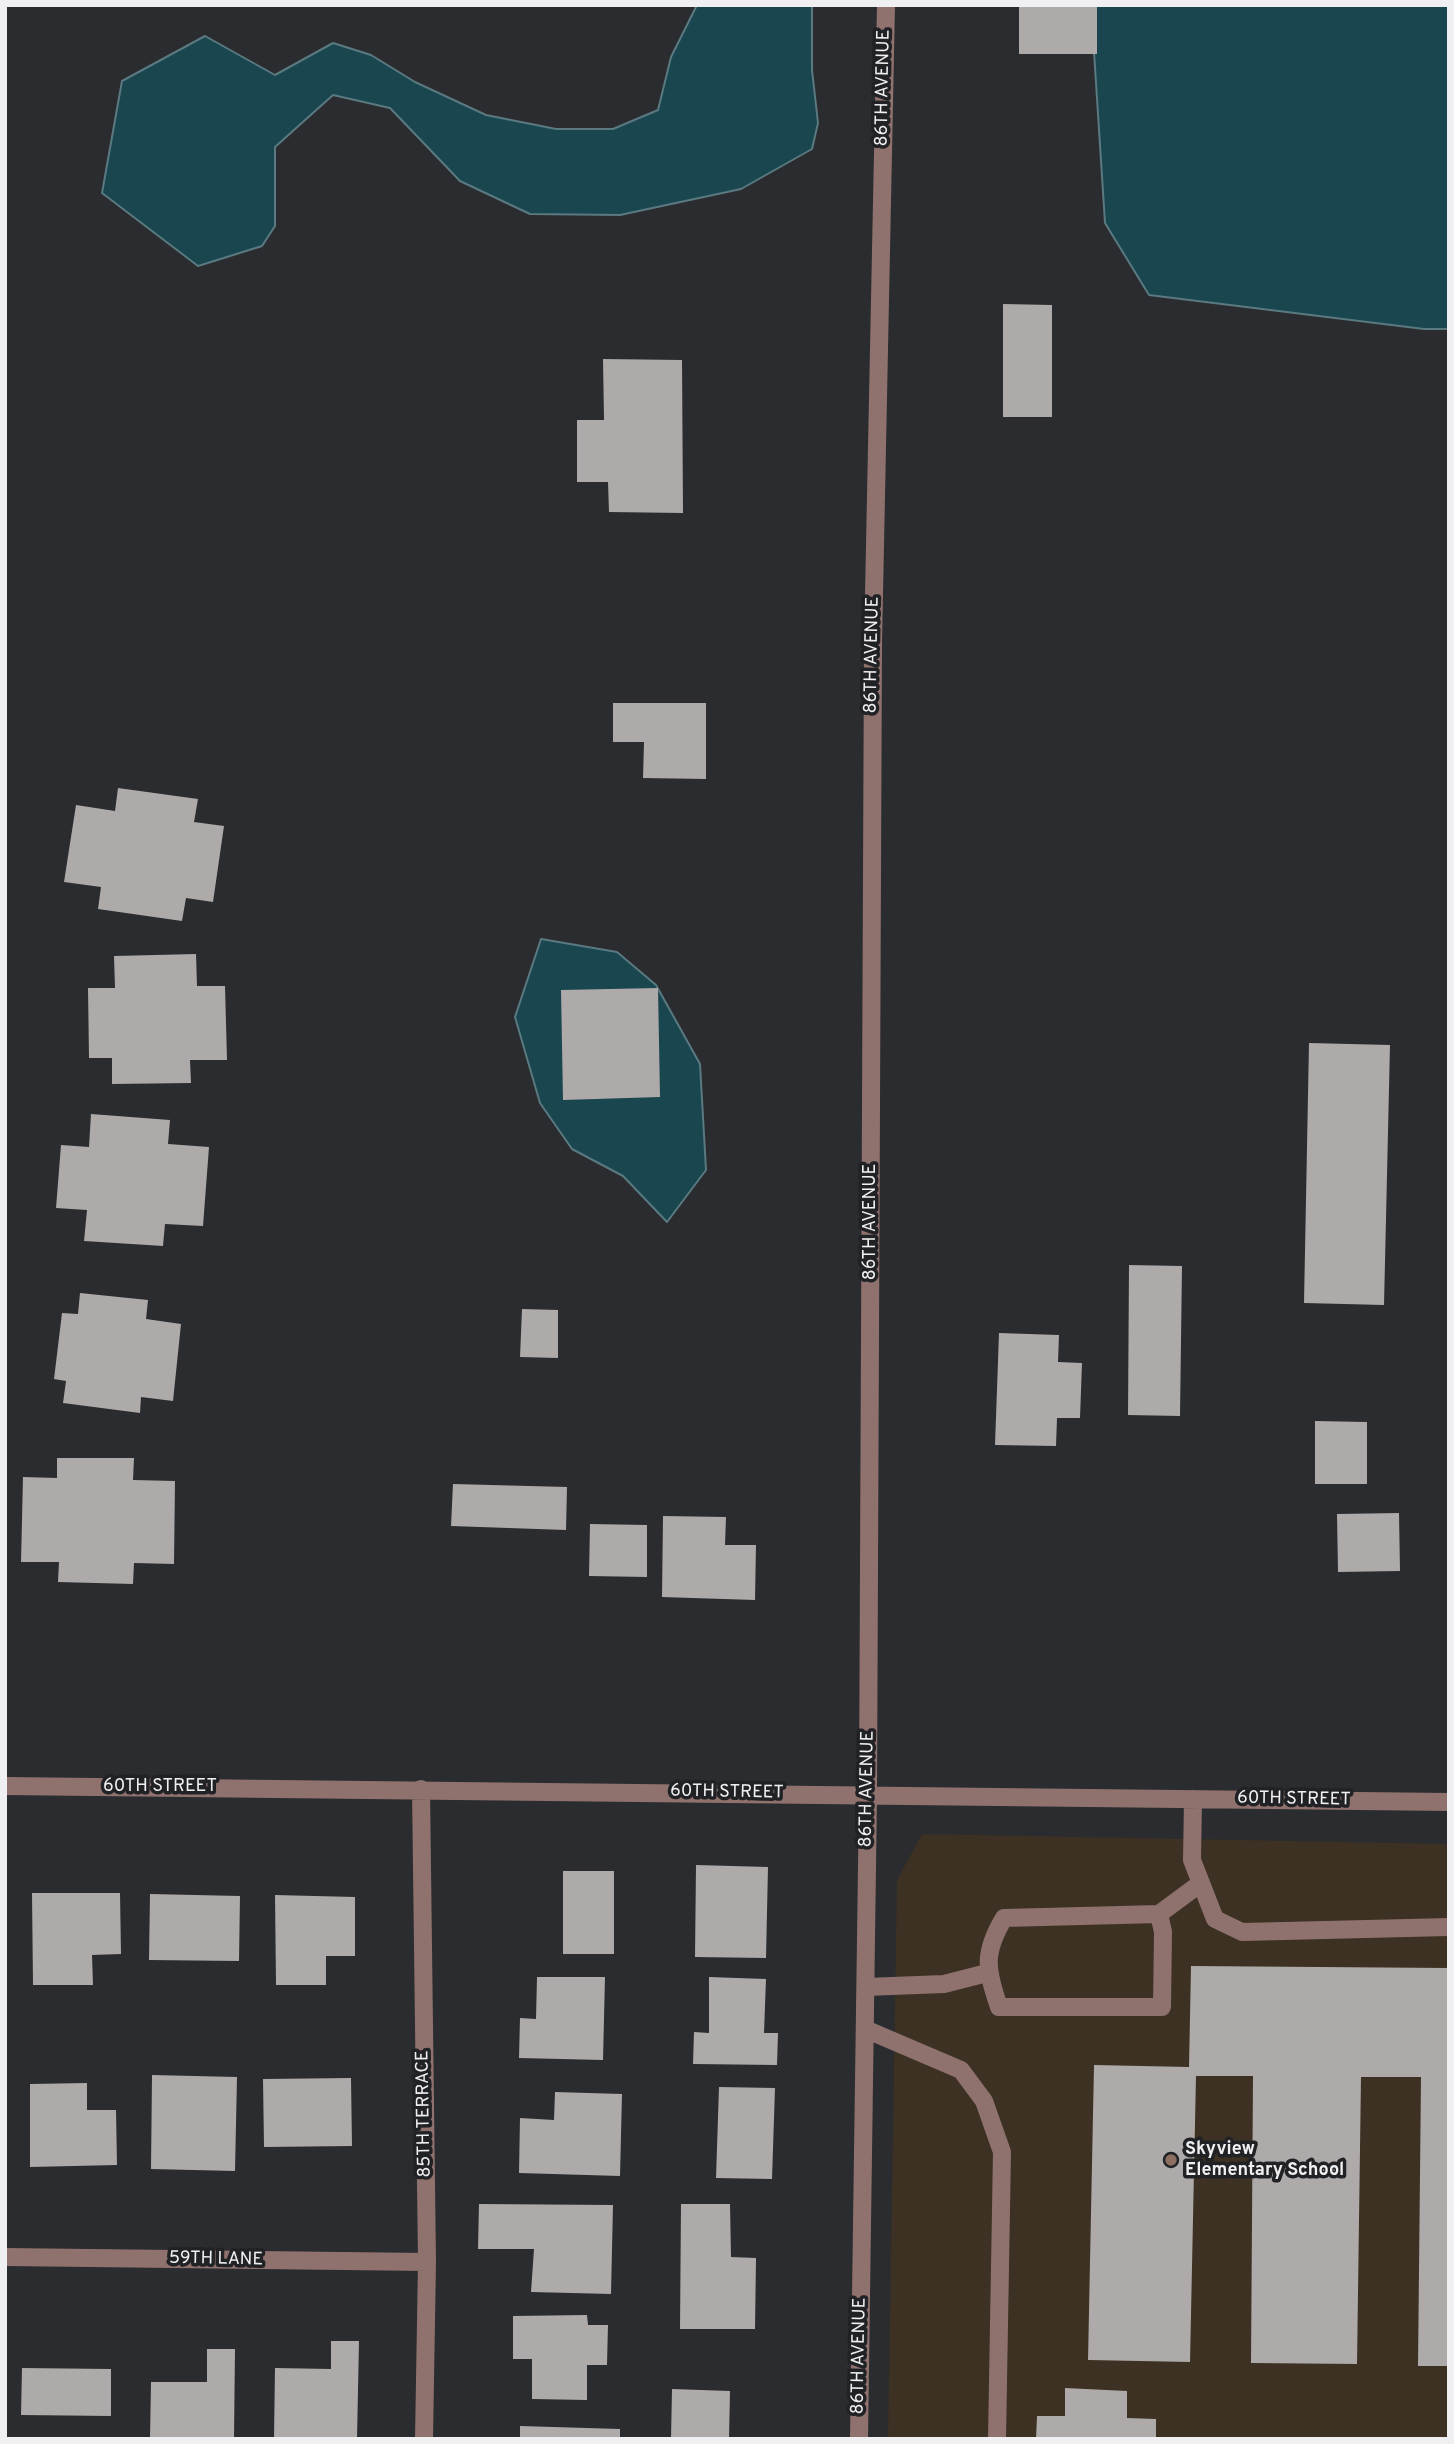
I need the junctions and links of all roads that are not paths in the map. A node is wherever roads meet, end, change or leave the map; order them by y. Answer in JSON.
{"nodes":[{"id":1,"x":886,"y":5,"type":"edge"},
{"id":2,"x":5,"y":1786,"type":"edge"},
{"id":3,"x":421,"y":1789,"type":"junction"},
{"id":4,"x":869,"y":1795,"type":"junction"},
{"id":5,"x":1193,"y":1799,"type":"junction"},
{"id":6,"x":1449,"y":1802,"type":"edge"},
{"id":7,"x":1201,"y":1883,"type":"junction"},
{"id":8,"x":1158,"y":1914,"type":"junction"},
{"id":9,"x":1449,"y":1927,"type":"edge"},
{"id":10,"x":987,"y":1973,"type":"junction"},
{"id":11,"x":866,"y":1987,"type":"junction"},
{"id":12,"x":865,"y":2029,"type":"junction"},
{"id":13,"x":5,"y":2257,"type":"edge"},
{"id":14,"x":427,"y":2262,"type":"junction"},
{"id":15,"x":424,"y":2439,"type":"edge"},
{"id":16,"x":859,"y":2439,"type":"edge"},
{"id":17,"x":997,"y":2439,"type":"edge"}],
"edges":[{"from":1,"to":4,"type":"street","name":"86TH AVENUE"},
{"from":2,"to":3,"type":"street","name":"60TH STREET"},
{"from":3,"to":4,"type":"street","name":"60TH STREET"},
{"from":3,"to":14,"type":"street","name":"85TH TERRACE"},
{"from":4,"to":5,"type":"street","name":"60TH STREET"},
{"from":4,"to":11,"type":"street","name":"86TH AVENUE"},
{"from":5,"to":6,"type":"street","name":"60TH STREET"},
{"from":5,"to":7,"type":"street"},
{"from":7,"to":8,"type":"street"},
{"from":7,"to":9,"type":"street"},
{"from":8,"to":10,"type":"street"},
{"from":8,"to":10,"type":"street"},
{"from":10,"to":11,"type":"street"},
{"from":11,"to":12,"type":"street","name":"86TH AVENUE"},
{"from":12,"to":16,"type":"street","name":"86TH AVENUE"},
{"from":12,"to":17,"type":"street"},
{"from":13,"to":14,"type":"street","name":"59TH LANE"},
{"from":14,"to":15,"type":"street","name":"85TH TERRACE"}]}
